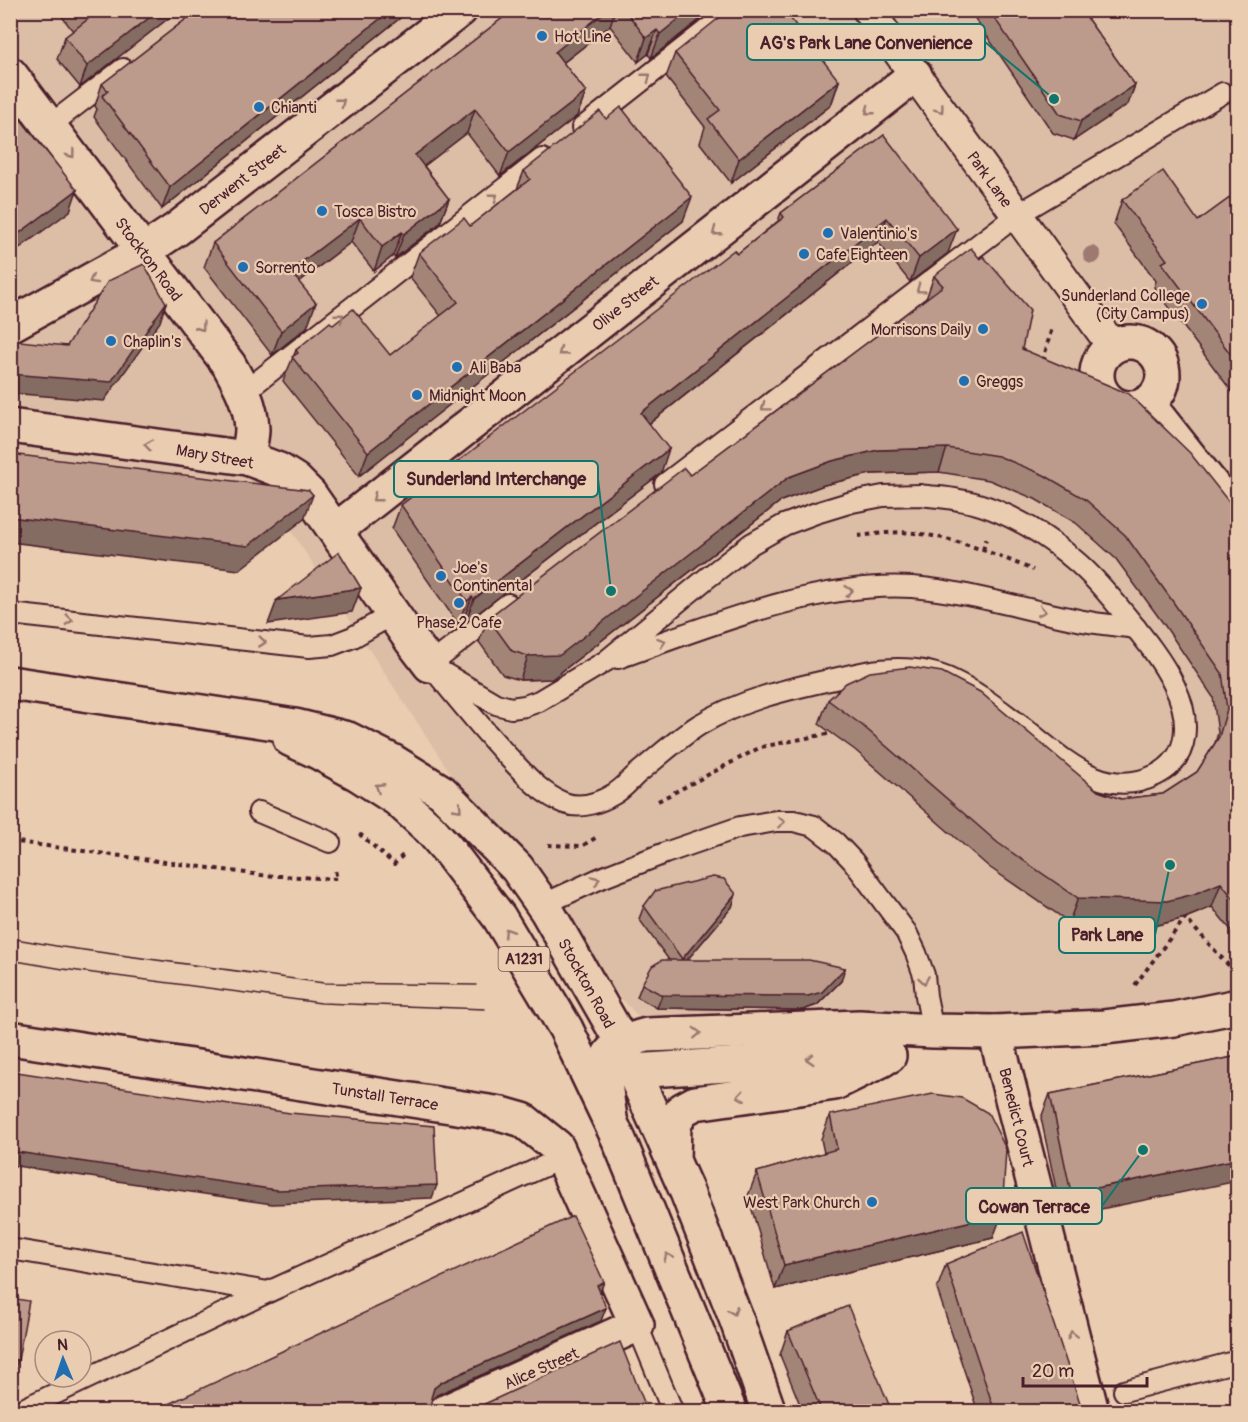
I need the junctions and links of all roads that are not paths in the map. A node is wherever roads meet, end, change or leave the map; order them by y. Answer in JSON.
{"nodes":[{"id":1,"x":460,"y":10,"type":"edge"},
{"id":2,"x":732,"y":10,"type":"edge"},
{"id":3,"x":868,"y":10,"type":"edge"},
{"id":4,"x":134,"y":61,"type":"edge"},
{"id":5,"x":10,"y":74,"type":"edge"},
{"id":6,"x":915,"y":75,"type":"junction"},
{"id":7,"x":1223,"y":93,"type":"dead end"},
{"id":8,"x":49,"y":126,"type":"junction"},
{"id":9,"x":1017,"y":215,"type":"junction"},
{"id":10,"x":144,"y":251,"type":"junction"},
{"id":11,"x":10,"y":325,"type":"edge"},
{"id":12,"x":1113,"y":347,"type":"junction"},
{"id":13,"x":244,"y":392,"type":"junction"},
{"id":14,"x":1148,"y":403,"type":"junction"},
{"id":15,"x":10,"y":426,"type":"edge"},
{"id":16,"x":247,"y":459,"type":"junction"},
{"id":17,"x":651,"y":495,"type":"edge"},
{"id":18,"x":1238,"y":518,"type":"edge"},
{"id":19,"x":336,"y":530,"type":"junction"},
{"id":20,"x":520,"y":595,"type":"edge"},
{"id":21,"x":10,"y":614,"type":"edge"},
{"id":22,"x":393,"y":614,"type":"junction"},
{"id":23,"x":1136,"y":628,"type":"junction"},
{"id":24,"x":606,"y":662,"type":"junction"},
{"id":25,"x":430,"y":665,"type":"junction"},
{"id":26,"x":10,"y":683,"type":"edge"},
{"id":27,"x":233,"y":717,"type":"junction"},
{"id":28,"x":260,"y":812,"type":"dead end"},
{"id":29,"x":330,"y":842,"type":"road end"},
{"id":30,"x":543,"y":905,"type":"junction"},
{"id":31,"x":597,"y":999,"type":"junction"},
{"id":32,"x":1238,"y":1006,"type":"edge"},
{"id":33,"x":566,"y":1029,"type":"junction"},
{"id":34,"x":933,"y":1031,"type":"junction"},
{"id":35,"x":996,"y":1032,"type":"junction"},
{"id":36,"x":659,"y":1035,"type":"junction"},
{"id":37,"x":10,"y":1038,"type":"edge"},
{"id":38,"x":889,"y":1056,"type":"junction"},
{"id":39,"x":620,"y":1061,"type":"junction"},
{"id":40,"x":611,"y":1124,"type":"junction"},
{"id":41,"x":562,"y":1158,"type":"junction"},
{"id":42,"x":673,"y":1159,"type":"junction"},
{"id":43,"x":10,"y":1249,"type":"edge"},
{"id":44,"x":268,"y":1292,"type":"junction"},
{"id":45,"x":637,"y":1325,"type":"junction"},
{"id":46,"x":1238,"y":1361,"type":"edge"},
{"id":47,"x":1124,"y":1391,"type":"dead end"},
{"id":48,"x":17,"y":1412,"type":"edge"},
{"id":49,"x":445,"y":1412,"type":"edge"},
{"id":50,"x":673,"y":1412,"type":"edge"},
{"id":51,"x":730,"y":1412,"type":"edge"},
{"id":52,"x":769,"y":1412,"type":"edge"},
{"id":53,"x":1092,"y":1412,"type":"edge"}],
"edges":[{"from":10,"to":1,"type":"main road","name":"Derwent Street","one_way":true},
{"from":13,"to":2,"type":"lane","one_way":true},
{"from":3,"to":6,"type":"street","name":"Park Lane"},
{"from":4,"to":8,"type":"lane"},
{"from":5,"to":8,"type":"main road","name":"Stockton Road"},
{"from":6,"to":9,"type":"street","name":"Park Lane","one_way":true},
{"from":6,"to":19,"type":"main road","name":"Olive Street","one_way":true},
{"from":7,"to":9,"type":"lane"},
{"from":8,"to":10,"type":"main road","name":"Stockton Road","one_way":true},
{"from":9,"to":12,"type":"street","name":"Park Lane"},
{"from":9,"to":17,"type":"lane","one_way":true},
{"from":10,"to":11,"type":"main road","name":"Derwent Street","one_way":true},
{"from":10,"to":13,"type":"main road","name":"Stockton Road","one_way":true},
{"from":12,"to":14,"type":"main road"},
{"from":12,"to":14,"type":"main road"},
{"from":13,"to":16,"type":"main road","name":"Stockton Road"},
{"from":14,"to":18,"type":"main road"},
{"from":16,"to":15,"type":"main road","name":"Mary Street","one_way":true},
{"from":16,"to":19,"type":"main road","name":"Mary Street"},
{"from":19,"to":22,"type":"main road","name":"Mary Street"},
{"from":20,"to":25,"type":"lane"},
{"from":21,"to":22,"type":"lane","one_way":true},
{"from":22,"to":25,"type":"main road","name":"Mary Street"},
{"from":24,"to":23,"type":"lane","one_way":true},
{"from":23,"to":24,"type":"lane"},
{"from":23,"to":25,"type":"lane"},
{"from":24,"to":25,"type":"lane"},
{"from":26,"to":27,"type":"main road","name":"Stockton Road","number":"A1231"},
{"from":27,"to":30,"type":"main road","name":"Stockton Road","number":"A1231","one_way":true},
{"from":33,"to":27,"type":"main road","name":"Stockton Road","number":"A1231","one_way":true},
{"from":28,"to":29,"type":"lane"},
{"from":30,"to":31,"type":"main road","name":"Stockton Road","number":"A1231"},
{"from":30,"to":34,"type":"lane","one_way":true},
{"from":31,"to":36,"type":"main road"},
{"from":31,"to":39,"type":"main road","name":"Stockton Road","number":"A1231"},
{"from":32,"to":35,"type":"main road"},
{"from":33,"to":39,"type":"main road"},
{"from":33,"to":40,"type":"main road","name":"Stockton Road","number":"A1231"},
{"from":34,"to":35,"type":"main road"},
{"from":36,"to":34,"type":"main road","one_way":true},
{"from":34,"to":38,"type":"main road"},
{"from":53,"to":35,"type":"main road","name":"Benedict Court","one_way":true},
{"from":36,"to":39,"type":"main road"},
{"from":37,"to":41,"type":"main road","name":"Tunstall Terrace"},
{"from":38,"to":39,"type":"main road","one_way":true},
{"from":38,"to":42,"type":"main road","one_way":true},
{"from":39,"to":40,"type":"main road"},
{"from":39,"to":42,"type":"main road","name":"Stockton Road","number":"A1231"},
{"from":51,"to":40,"type":"main road","name":"Stockton Road","number":"A1231","one_way":true},
{"from":41,"to":44,"type":"lane"},
{"from":41,"to":45,"type":"main road","name":"Tunstall Terrace"},
{"from":42,"to":52,"type":"main road","name":"Stockton Road","number":"A1231","one_way":true},
{"from":43,"to":44,"type":"lane"},
{"from":44,"to":48,"type":"lane"},
{"from":45,"to":49,"type":"main road","name":"Alice Street"},
{"from":45,"to":50,"type":"lane"},
{"from":46,"to":47,"type":"lane"}]}
